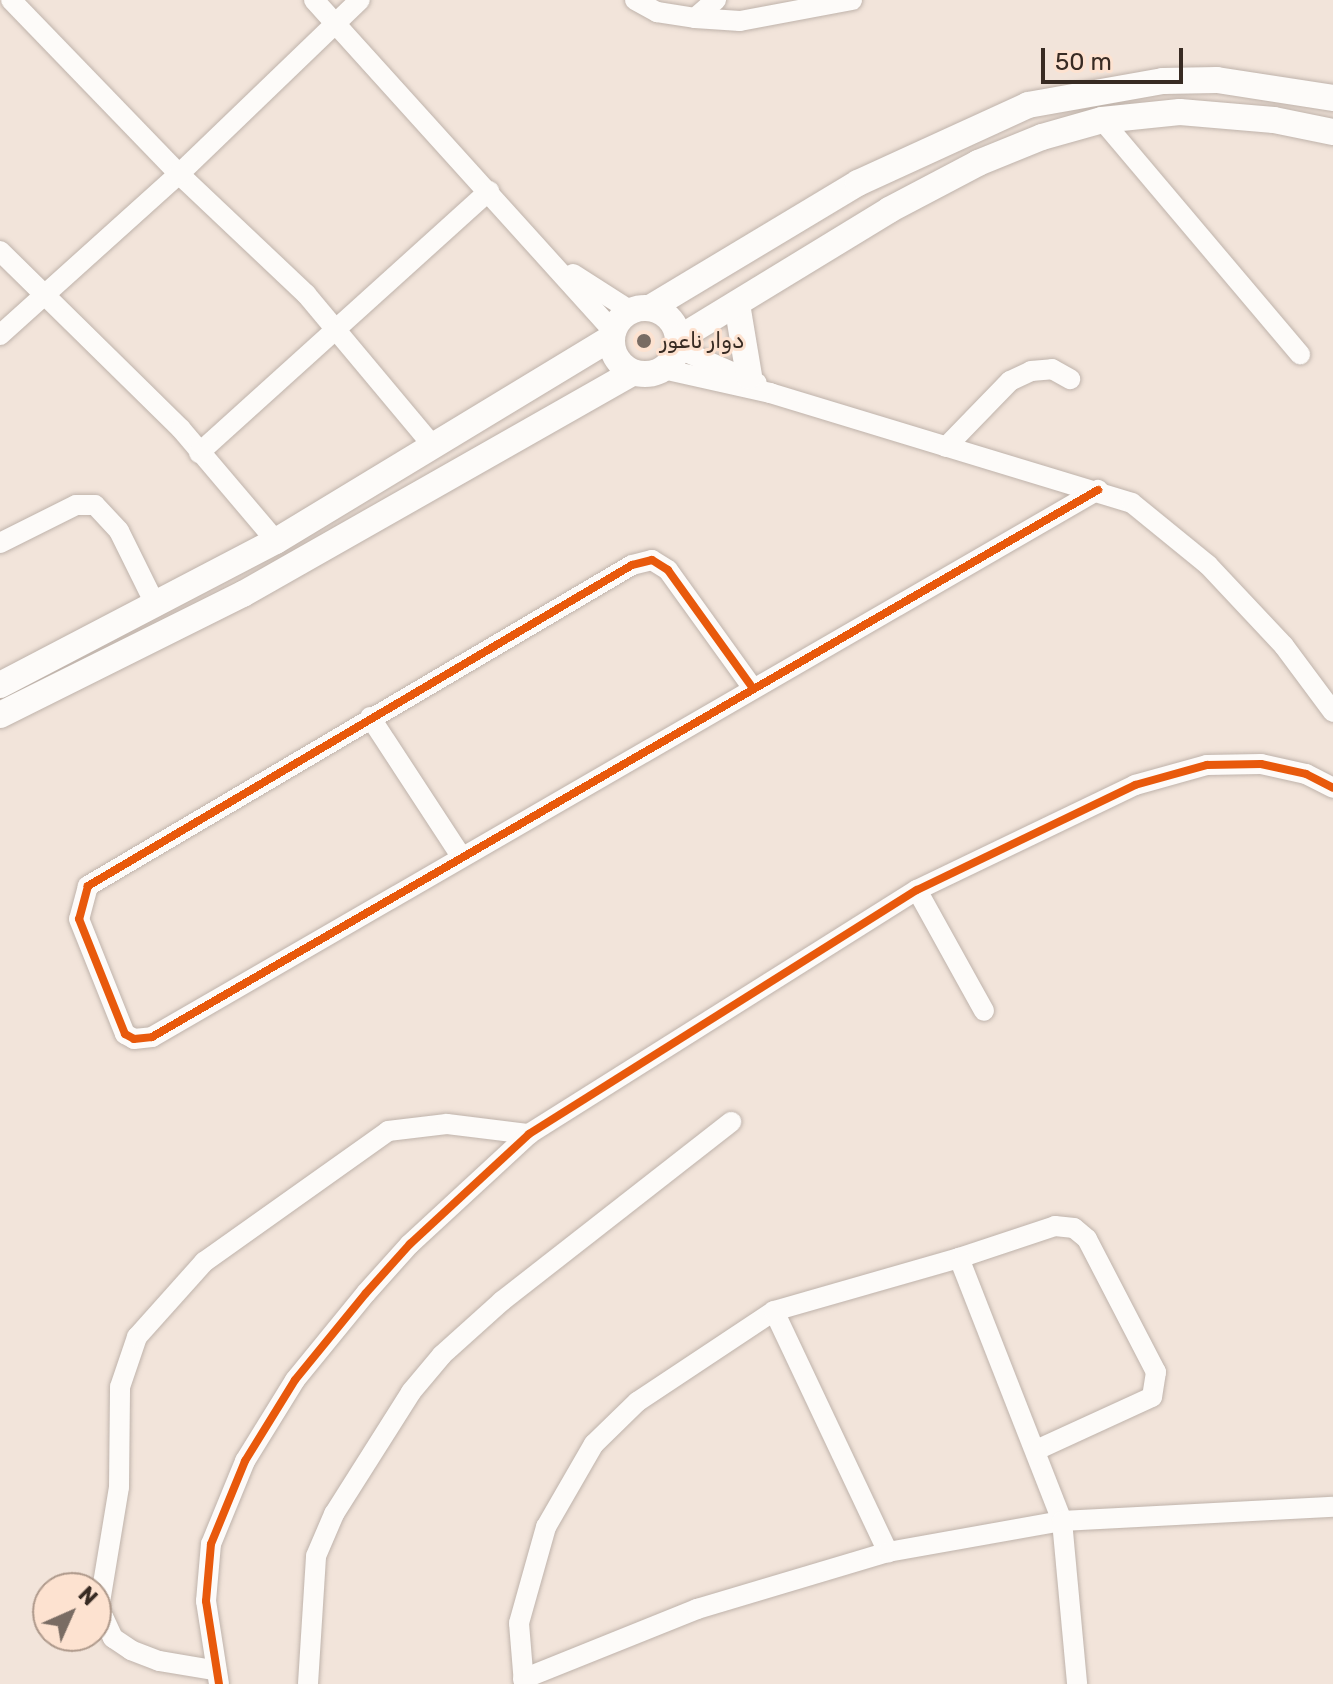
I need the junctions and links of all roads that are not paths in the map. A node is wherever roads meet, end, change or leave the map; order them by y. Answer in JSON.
{"nodes":[{"id":1,"x":11,"y":0,"type":"edge"},
{"id":2,"x":314,"y":0,"type":"edge"},
{"id":3,"x":360,"y":0,"type":"edge"},
{"id":4,"x":635,"y":0,"type":"edge"},
{"id":5,"x":716,"y":0,"type":"edge"},
{"id":6,"x":852,"y":0,"type":"edge"},
{"id":7,"x":695,"y":18,"type":"junction"},
{"id":8,"x":334,"y":22,"type":"junction"},
{"id":9,"x":1333,"y":98,"type":"edge"},
{"id":10,"x":1102,"y":120,"type":"junction"},
{"id":11,"x":1333,"y":132,"type":"edge"},
{"id":12,"x":179,"y":174,"type":"junction"},
{"id":13,"x":489,"y":191,"type":"junction"},
{"id":14,"x":0,"y":251,"type":"edge"},
{"id":15,"x":552,"y":261,"type":"junction"},
{"id":16,"x":47,"y":296,"type":"junction"},
{"id":17,"x":737,"y":304,"type":"junction"},
{"id":18,"x":640,"y":310,"type":"junction"},
{"id":19,"x":334,"y":331,"type":"junction"},
{"id":20,"x":612,"y":334,"type":"junction"},
{"id":21,"x":0,"y":335,"type":"edge"},
{"id":22,"x":673,"y":352,"type":"junction"},
{"id":23,"x":1300,"y":354,"type":"dead end"},
{"id":24,"x":632,"y":373,"type":"junction"},
{"id":25,"x":749,"y":376,"type":"junction"},
{"id":26,"x":1070,"y":379,"type":"dead end"},
{"id":27,"x":770,"y":393,"type":"junction"},
{"id":28,"x":433,"y":446,"type":"junction"},
{"id":29,"x":946,"y":447,"type":"junction"},
{"id":30,"x":199,"y":453,"type":"junction"},
{"id":31,"x":1098,"y":490,"type":"junction"},
{"id":32,"x":276,"y":541,"type":"junction"},
{"id":33,"x":0,"y":543,"type":"edge"},
{"id":34,"x":156,"y":606,"type":"junction"},
{"id":35,"x":0,"y":685,"type":"edge"},
{"id":36,"x":752,"y":687,"type":"junction"},
{"id":37,"x":1333,"y":712,"type":"edge"},
{"id":38,"x":0,"y":715,"type":"edge"},
{"id":39,"x":370,"y":717,"type":"junction"},
{"id":40,"x":1333,"y":788,"type":"edge"},
{"id":41,"x":461,"y":856,"type":"junction"},
{"id":42,"x":917,"y":890,"type":"junction"},
{"id":43,"x":984,"y":1011,"type":"dead end"},
{"id":44,"x":731,"y":1122,"type":"dead end"},
{"id":45,"x":529,"y":1134,"type":"junction"},
{"id":46,"x":959,"y":1258,"type":"junction"},
{"id":47,"x":774,"y":1311,"type":"junction"},
{"id":48,"x":1036,"y":1450,"type":"junction"},
{"id":49,"x":1333,"y":1507,"type":"edge"},
{"id":50,"x":1062,"y":1521,"type":"junction"},
{"id":51,"x":888,"y":1552,"type":"junction"},
{"id":52,"x":216,"y":1677,"type":"edge"},
{"id":53,"x":523,"y":1682,"type":"edge"},
{"id":54,"x":308,"y":1684,"type":"edge"},
{"id":55,"x":1077,"y":1684,"type":"edge"}],
"edges":[{"from":1,"to":12,"type":"street"},
{"from":2,"to":8,"type":"street"},
{"from":3,"to":8,"type":"street"},
{"from":4,"to":7,"type":"street"},
{"from":5,"to":7,"type":"street"},
{"from":6,"to":7,"type":"street"},
{"from":8,"to":12,"type":"street"},
{"from":8,"to":13,"type":"street"},
{"from":9,"to":18,"type":"main road"},
{"from":10,"to":11,"type":"main road"},
{"from":10,"to":17,"type":"main road"},
{"from":10,"to":23,"type":"street"},
{"from":12,"to":16,"type":"street"},
{"from":12,"to":19,"type":"street"},
{"from":13,"to":15,"type":"street"},
{"from":13,"to":19,"type":"street"},
{"from":14,"to":16,"type":"street"},
{"from":15,"to":18,"type":"street"},
{"from":15,"to":20,"type":"street"},
{"from":16,"to":21,"type":"street"},
{"from":16,"to":30,"type":"street"},
{"from":17,"to":22,"type":"main road"},
{"from":17,"to":25,"type":"main road"},
{"from":18,"to":20,"type":"main road"},
{"from":18,"to":22,"type":"main road"},
{"from":19,"to":28,"type":"street"},
{"from":19,"to":30,"type":"street"},
{"from":20,"to":24,"type":"main road"},
{"from":20,"to":28,"type":"main road"},
{"from":22,"to":24,"type":"main road"},
{"from":22,"to":25,"type":"street"},
{"from":22,"to":27,"type":"street"},
{"from":24,"to":38,"type":"main road"},
{"from":25,"to":27,"type":"street"},
{"from":26,"to":29,"type":"street"},
{"from":27,"to":29,"type":"street"},
{"from":28,"to":32,"type":"main road"},
{"from":29,"to":31,"type":"street"},
{"from":30,"to":32,"type":"street"},
{"from":31,"to":36,"type":"street"},
{"from":31,"to":37,"type":"street"},
{"from":32,"to":34,"type":"main road"},
{"from":33,"to":34,"type":"street"},
{"from":34,"to":35,"type":"main road"},
{"from":36,"to":39,"type":"street"},
{"from":36,"to":41,"type":"street"},
{"from":39,"to":41,"type":"street"},
{"from":39,"to":41,"type":"street"},
{"from":40,"to":42,"type":"street"},
{"from":42,"to":43,"type":"street"},
{"from":42,"to":45,"type":"street"},
{"from":44,"to":54,"type":"street"},
{"from":45,"to":52,"type":"street"},
{"from":45,"to":52,"type":"street"},
{"from":46,"to":47,"type":"street"},
{"from":46,"to":48,"type":"street"},
{"from":46,"to":48,"type":"street"},
{"from":47,"to":51,"type":"street"},
{"from":47,"to":53,"type":"street"},
{"from":48,"to":50,"type":"street"},
{"from":49,"to":50,"type":"street"},
{"from":50,"to":51,"type":"street"},
{"from":50,"to":55,"type":"street"},
{"from":51,"to":53,"type":"street"}]}
